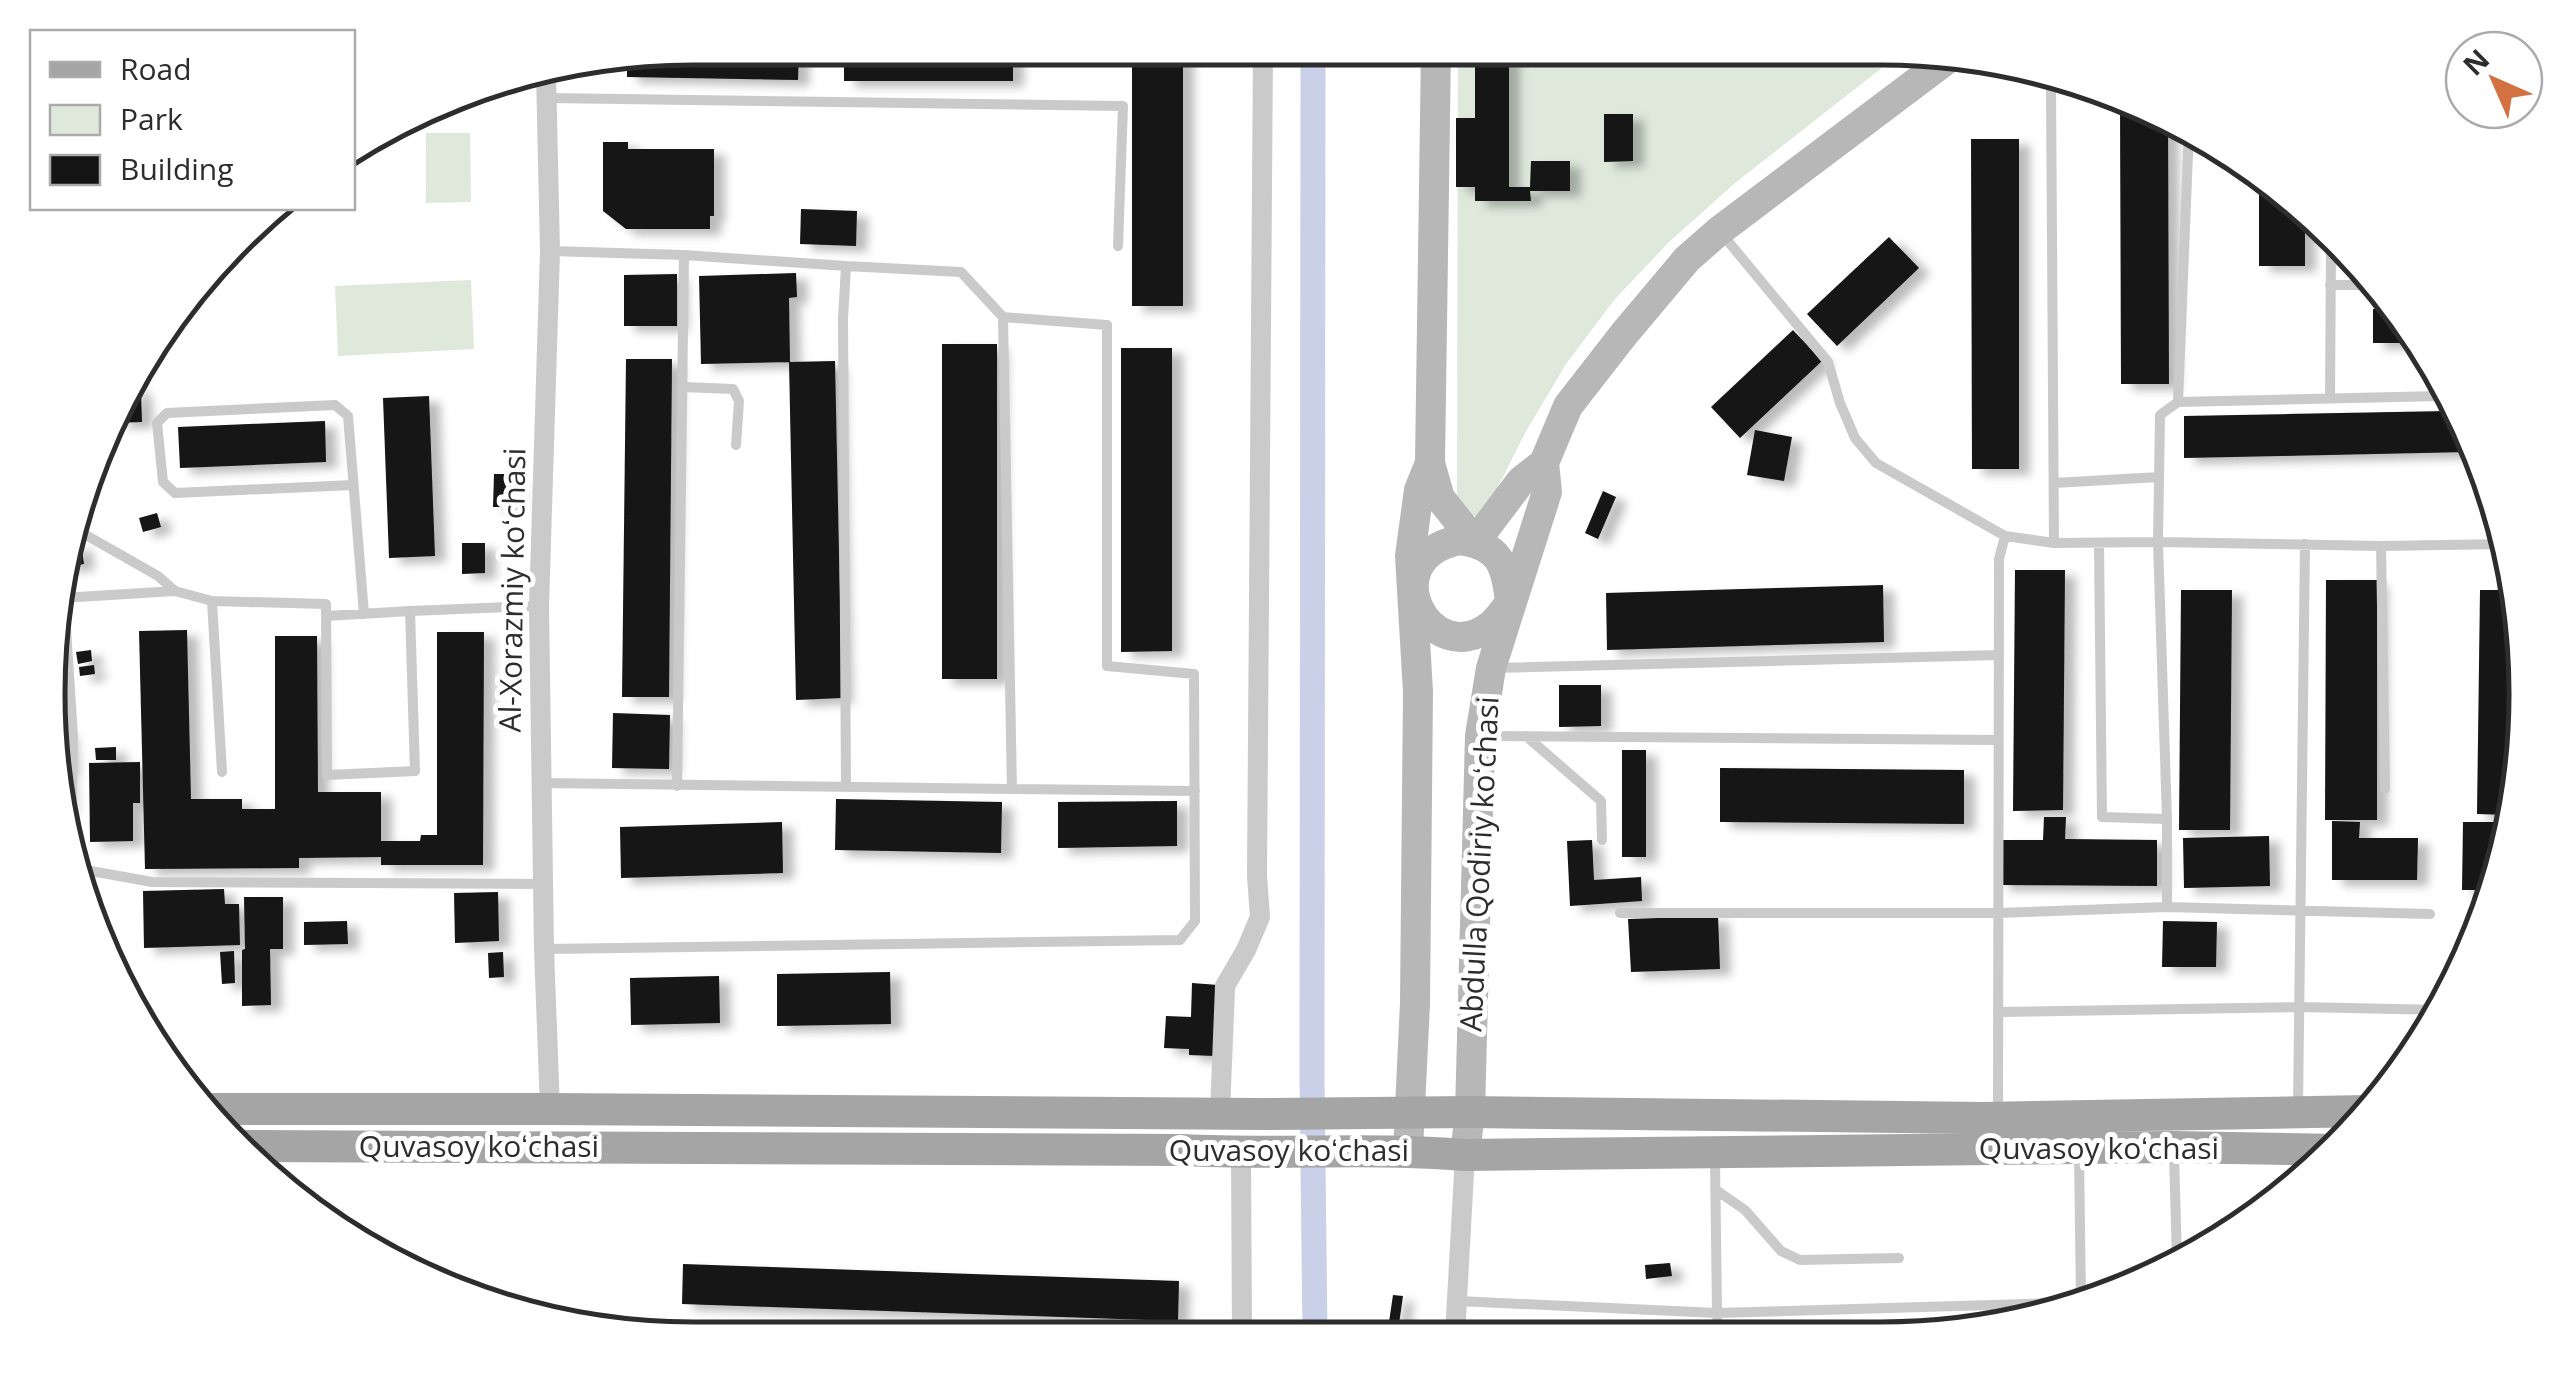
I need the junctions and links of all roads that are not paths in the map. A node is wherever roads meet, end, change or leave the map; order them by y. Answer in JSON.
{"nodes":[{"id":1,"x":1264,"y":65,"type":"edge"},
{"id":2,"x":1436,"y":65,"type":"edge"},
{"id":3,"x":1936,"y":67,"type":"edge"},
{"id":4,"x":546,"y":83,"type":"edge"},
{"id":5,"x":2051,"y":88,"type":"edge"},
{"id":6,"x":546,"y":98,"type":"junction"},
{"id":7,"x":2187,"y":145,"type":"edge"},
{"id":8,"x":1719,"y":231,"type":"junction"},
{"id":9,"x":1118,"y":246,"type":"dead end"},
{"id":10,"x":550,"y":251,"type":"junction"},
{"id":11,"x":2330,"y":254,"type":"edge"},
{"id":12,"x":684,"y":255,"type":"junction"},
{"id":13,"x":846,"y":266,"type":"junction"},
{"id":14,"x":2357,"y":284,"type":"edge"},
{"id":15,"x":2330,"y":285,"type":"junction"},
{"id":16,"x":1004,"y":317,"type":"junction"},
{"id":17,"x":682,"y":387,"type":"junction"},
{"id":18,"x":2434,"y":396,"type":"edge"},
{"id":19,"x":2330,"y":398,"type":"junction"},
{"id":20,"x":2178,"y":402,"type":"junction"},
{"id":21,"x":736,"y":445,"type":"dead end"},
{"id":22,"x":1544,"y":462,"type":"junction"},
{"id":23,"x":1430,"y":463,"type":"junction"},
{"id":24,"x":2159,"y":476,"type":"junction"},
{"id":25,"x":2054,"y":483,"type":"junction"},
{"id":26,"x":353,"y":485,"type":"junction"},
{"id":27,"x":85,"y":535,"type":"edge"},
{"id":28,"x":2005,"y":536,"type":"junction"},
{"id":29,"x":1475,"y":542,"type":"junction"},
{"id":30,"x":2158,"y":542,"type":"junction"},
{"id":31,"x":2054,"y":543,"type":"junction"},
{"id":32,"x":2098,"y":543,"type":"junction"},
{"id":33,"x":2306,"y":544,"type":"junction"},
{"id":34,"x":2491,"y":544,"type":"edge"},
{"id":35,"x":2381,"y":546,"type":"junction"},
{"id":36,"x":175,"y":591,"type":"junction"},
{"id":37,"x":1414,"y":596,"type":"junction"},
{"id":38,"x":72,"y":597,"type":"edge"},
{"id":39,"x":212,"y":601,"type":"junction"},
{"id":40,"x":1510,"y":602,"type":"junction"},
{"id":41,"x":540,"y":606,"type":"junction"},
{"id":42,"x":410,"y":611,"type":"junction"},
{"id":43,"x":364,"y":614,"type":"junction"},
{"id":44,"x":326,"y":616,"type":"junction"},
{"id":45,"x":67,"y":647,"type":"edge"},
{"id":46,"x":1999,"y":656,"type":"junction"},
{"id":47,"x":1491,"y":668,"type":"junction"},
{"id":48,"x":1480,"y":736,"type":"junction"},
{"id":49,"x":1525,"y":736,"type":"junction"},
{"id":50,"x":1998,"y":740,"type":"junction"},
{"id":51,"x":222,"y":772,"type":"dead end"},
{"id":52,"x":542,"y":783,"type":"junction"},
{"id":53,"x":846,"y":785,"type":"junction"},
{"id":54,"x":677,"y":786,"type":"junction"},
{"id":55,"x":72,"y":787,"type":"edge"},
{"id":56,"x":1012,"y":789,"type":"junction"},
{"id":57,"x":2386,"y":789,"type":"dead end"},
{"id":58,"x":1194,"y":791,"type":"junction"},
{"id":59,"x":2166,"y":818,"type":"junction"},
{"id":60,"x":1602,"y":840,"type":"dead end"},
{"id":61,"x":90,"y":871,"type":"edge"},
{"id":62,"x":543,"y":884,"type":"junction"},
{"id":63,"x":2167,"y":907,"type":"junction"},
{"id":64,"x":2300,"y":912,"type":"junction"},
{"id":65,"x":1620,"y":913,"type":"dead end"},
{"id":66,"x":1998,"y":913,"type":"junction"},
{"id":67,"x":2430,"y":914,"type":"dead end"},
{"id":68,"x":544,"y":949,"type":"junction"},
{"id":69,"x":2299,"y":1008,"type":"junction"},
{"id":70,"x":2424,"y":1010,"type":"edge"},
{"id":71,"x":1998,"y":1012,"type":"junction"},
{"id":72,"x":221,"y":1108,"type":"edge"},
{"id":73,"x":550,"y":1108,"type":"junction"},
{"id":74,"x":1408,"y":1112,"type":"junction"},
{"id":75,"x":1470,"y":1112,"type":"junction"},
{"id":76,"x":2298,"y":1112,"type":"junction"},
{"id":77,"x":2349,"y":1112,"type":"edge"},
{"id":78,"x":1238,"y":1113,"type":"junction"},
{"id":79,"x":1998,"y":1117,"type":"junction"},
{"id":80,"x":258,"y":1146,"type":"edge"},
{"id":81,"x":2174,"y":1147,"type":"junction"},
{"id":82,"x":2079,"y":1148,"type":"junction"},
{"id":83,"x":1408,"y":1150,"type":"junction"},
{"id":84,"x":2313,"y":1150,"type":"edge"},
{"id":85,"x":1252,"y":1152,"type":"junction"},
{"id":86,"x":1715,"y":1152,"type":"junction"},
{"id":87,"x":1465,"y":1155,"type":"junction"},
{"id":88,"x":1716,"y":1190,"type":"junction"},
{"id":89,"x":2177,"y":1247,"type":"edge"},
{"id":90,"x":1899,"y":1258,"type":"dead end"},
{"id":91,"x":2080,"y":1290,"type":"edge"},
{"id":92,"x":1458,"y":1302,"type":"junction"},
{"id":93,"x":2033,"y":1303,"type":"edge"},
{"id":94,"x":1717,"y":1312,"type":"junction"},
{"id":95,"x":1243,"y":1322,"type":"edge"},
{"id":96,"x":1456,"y":1322,"type":"edge"},
{"id":97,"x":1717,"y":1322,"type":"edge"}],
"edges":[{"from":1,"to":78,"type":"street"},
{"from":2,"to":23,"type":"street","name":"Abdulla Qodiriy koʻchasi"},
{"from":3,"to":8,"type":"street","name":"Abdulla Qodiriy koʻchasi"},
{"from":4,"to":6,"type":"street","name":"Al-Xorazmiy koʻchasi"},
{"from":5,"to":25,"type":"lane"},
{"from":6,"to":9,"type":"lane"},
{"from":6,"to":10,"type":"street","name":"Al-Xorazmiy koʻchasi"},
{"from":7,"to":20,"type":"lane"},
{"from":8,"to":22,"type":"street","name":"Abdulla Qodiriy koʻchasi"},
{"from":8,"to":28,"type":"lane"},
{"from":10,"to":12,"type":"lane"},
{"from":10,"to":41,"type":"street","name":"Al-Xorazmiy koʻchasi"},
{"from":11,"to":15,"type":"lane"},
{"from":12,"to":13,"type":"lane"},
{"from":12,"to":17,"type":"lane"},
{"from":13,"to":16,"type":"lane"},
{"from":13,"to":53,"type":"lane"},
{"from":14,"to":15,"type":"lane"},
{"from":15,"to":19,"type":"lane"},
{"from":16,"to":56,"type":"lane"},
{"from":16,"to":58,"type":"lane"},
{"from":17,"to":21,"type":"lane"},
{"from":17,"to":54,"type":"lane"},
{"from":18,"to":19,"type":"lane"},
{"from":19,"to":20,"type":"lane"},
{"from":20,"to":24,"type":"lane"},
{"from":22,"to":29,"type":"street","name":"Abdulla Qodiriy koʻchasi"},
{"from":22,"to":40,"type":"street","name":"Abdulla Qodiriy koʻchasi"},
{"from":23,"to":29,"type":"street","name":"Abdulla Qodiriy koʻchasi"},
{"from":23,"to":37,"type":"street","name":"Abdulla Qodiriy koʻchasi"},
{"from":24,"to":25,"type":"lane"},
{"from":24,"to":30,"type":"lane"},
{"from":25,"to":31,"type":"lane"},
{"from":26,"to":26,"type":"lane"},
{"from":26,"to":43,"type":"lane"},
{"from":27,"to":36,"type":"lane"},
{"from":28,"to":31,"type":"lane"},
{"from":28,"to":46,"type":"lane"},
{"from":29,"to":37,"type":"street"},
{"from":29,"to":40,"type":"street"},
{"from":30,"to":32,"type":"lane"},
{"from":30,"to":33,"type":"lane"},
{"from":30,"to":59,"type":"lane"},
{"from":31,"to":32,"type":"lane"},
{"from":32,"to":59,"type":"lane"},
{"from":33,"to":35,"type":"lane"},
{"from":33,"to":64,"type":"lane"},
{"from":34,"to":35,"type":"lane"},
{"from":35,"to":57,"type":"lane"},
{"from":36,"to":38,"type":"lane"},
{"from":36,"to":39,"type":"lane"},
{"from":37,"to":40,"type":"street"},
{"from":37,"to":74,"type":"street","name":"Abdulla Qodiriy koʻchasi"},
{"from":39,"to":44,"type":"lane"},
{"from":39,"to":51,"type":"lane"},
{"from":40,"to":47,"type":"street","name":"Abdulla Qodiriy koʻchasi"},
{"from":41,"to":42,"type":"lane"},
{"from":41,"to":52,"type":"street","name":"Al-Xorazmiy koʻchasi"},
{"from":42,"to":43,"type":"lane"},
{"from":42,"to":44,"type":"lane"},
{"from":43,"to":44,"type":"lane"},
{"from":45,"to":55,"type":"lane"},
{"from":46,"to":47,"type":"lane"},
{"from":46,"to":50,"type":"lane"},
{"from":47,"to":48,"type":"street","name":"Abdulla Qodiriy koʻchasi"},
{"from":48,"to":49,"type":"lane"},
{"from":48,"to":75,"type":"street","name":"Abdulla Qodiriy koʻchasi"},
{"from":49,"to":50,"type":"lane"},
{"from":49,"to":60,"type":"lane"},
{"from":50,"to":66,"type":"lane"},
{"from":52,"to":54,"type":"lane"},
{"from":52,"to":62,"type":"street","name":"Al-Xorazmiy koʻchasi"},
{"from":53,"to":54,"type":"lane"},
{"from":53,"to":56,"type":"lane"},
{"from":56,"to":58,"type":"lane"},
{"from":58,"to":68,"type":"lane"},
{"from":59,"to":63,"type":"lane"},
{"from":61,"to":62,"type":"lane"},
{"from":62,"to":68,"type":"street","name":"Al-Xorazmiy koʻchasi"},
{"from":63,"to":64,"type":"lane"},
{"from":63,"to":66,"type":"lane"},
{"from":64,"to":67,"type":"lane"},
{"from":64,"to":69,"type":"lane"},
{"from":65,"to":66,"type":"lane"},
{"from":66,"to":71,"type":"lane"},
{"from":68,"to":73,"type":"street","name":"Al-Xorazmiy koʻchasi"},
{"from":69,"to":70,"type":"lane"},
{"from":69,"to":71,"type":"lane"},
{"from":69,"to":76,"type":"lane"},
{"from":71,"to":79,"type":"lane"},
{"from":72,"to":73,"type":"main road","name":"Quvasoy koʻchasi"},
{"from":73,"to":78,"type":"main road","name":"Quvasoy koʻchasi"},
{"from":74,"to":75,"type":"main road","name":"Quvasoy koʻchasi"},
{"from":74,"to":78,"type":"main road","name":"Quvasoy koʻchasi"},
{"from":74,"to":83,"type":"street","name":"Abdulla Qodiriy koʻchasi"},
{"from":75,"to":79,"type":"main road","name":"Quvasoy koʻchasi"},
{"from":75,"to":87,"type":"street","name":"Abdulla Qodiriy koʻchasi"},
{"from":76,"to":77,"type":"main road","name":"Quvasoy koʻchasi"},
{"from":76,"to":79,"type":"main road","name":"Quvasoy koʻchasi"},
{"from":80,"to":85,"type":"main road","name":"Quvasoy koʻchasi"},
{"from":81,"to":82,"type":"main road","name":"Quvasoy koʻchasi"},
{"from":81,"to":84,"type":"main road","name":"Quvasoy koʻchasi"},
{"from":81,"to":89,"type":"lane"},
{"from":82,"to":86,"type":"main road","name":"Quvasoy koʻchasi"},
{"from":82,"to":91,"type":"lane"},
{"from":83,"to":85,"type":"main road","name":"Quvasoy koʻchasi"},
{"from":83,"to":87,"type":"main road","name":"Quvasoy koʻchasi"},
{"from":85,"to":95,"type":"street"},
{"from":86,"to":87,"type":"main road","name":"Quvasoy koʻchasi"},
{"from":86,"to":88,"type":"lane"},
{"from":87,"to":92,"type":"street"},
{"from":88,"to":90,"type":"lane"},
{"from":88,"to":94,"type":"lane"},
{"from":92,"to":94,"type":"lane"},
{"from":92,"to":96,"type":"street"},
{"from":93,"to":94,"type":"lane"},
{"from":94,"to":97,"type":"lane"}]}
